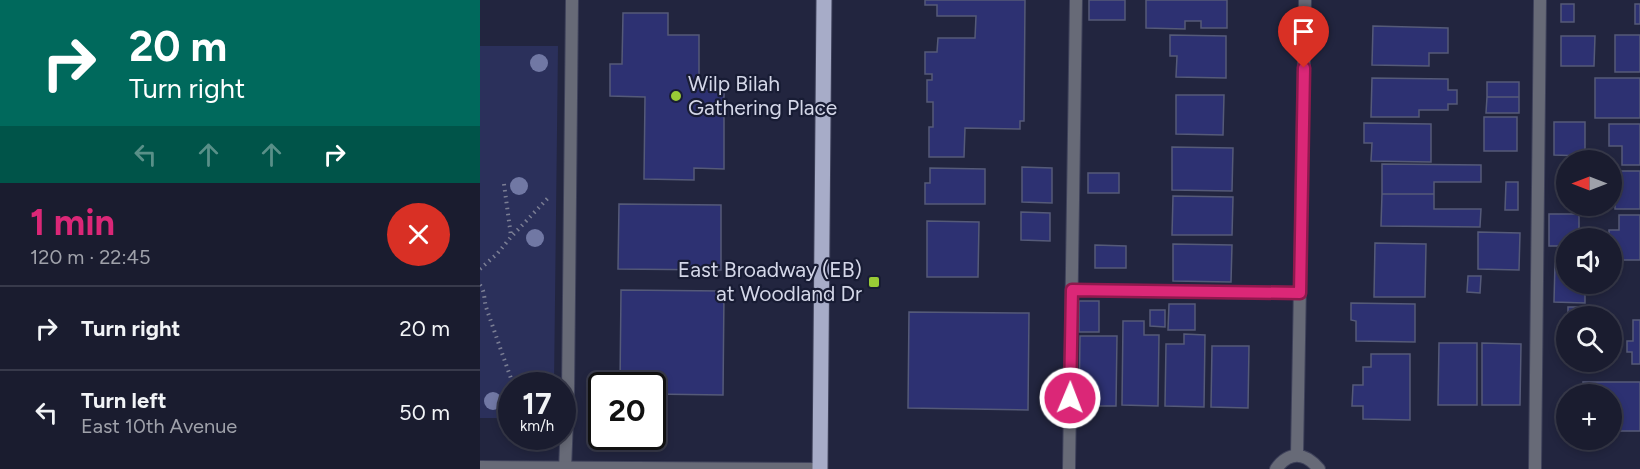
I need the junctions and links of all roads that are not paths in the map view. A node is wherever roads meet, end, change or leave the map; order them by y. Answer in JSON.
{"nodes":[{"id":1,"x":572,"y":0,"type":"edge"},
{"id":2,"x":824,"y":0,"type":"edge"},
{"id":3,"x":1076,"y":0,"type":"edge"},
{"id":4,"x":1305,"y":0,"type":"edge"},
{"id":5,"x":1540,"y":0,"type":"edge"},
{"id":6,"x":1072,"y":290,"type":"junction"},
{"id":7,"x":1300,"y":293,"type":"junction"},
{"id":8,"x":1297,"y":455,"type":"junction"},
{"id":9,"x":480,"y":467,"type":"edge"},
{"id":10,"x":565,"y":468,"type":"edge"},
{"id":11,"x":819,"y":469,"type":"edge"},
{"id":12,"x":1069,"y":469,"type":"edge"},
{"id":13,"x":1276,"y":469,"type":"edge"},
{"id":14,"x":1319,"y":469,"type":"edge"},
{"id":15,"x":1535,"y":469,"type":"edge"}],
"edges":[{"from":1,"to":10,"type":"street"},
{"from":2,"to":11,"type":"main road"},
{"from":3,"to":6,"type":"street"},
{"from":4,"to":7,"type":"street"},
{"from":5,"to":15,"type":"street"},
{"from":6,"to":7,"type":"street"},
{"from":6,"to":12,"type":"street"},
{"from":7,"to":8,"type":"street"},
{"from":8,"to":13,"type":"street"},
{"from":8,"to":14,"type":"street"},
{"from":9,"to":10,"type":"street"},
{"from":10,"to":11,"type":"street"}]}
